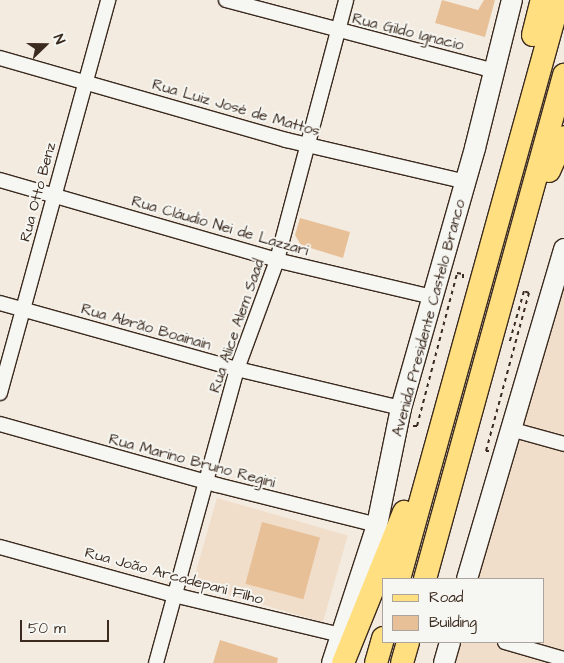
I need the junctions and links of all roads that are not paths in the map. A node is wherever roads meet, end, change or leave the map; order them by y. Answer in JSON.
{"nodes":[{"id":1,"x":108,"y":0,"type":"edge"},
{"id":2,"x":226,"y":0,"type":"edge"},
{"id":3,"x":346,"y":0,"type":"edge"},
{"id":4,"x":512,"y":0,"type":"edge"},
{"id":5,"x":542,"y":0,"type":"edge"},
{"id":6,"x":559,"y":0,"type":"edge"},
{"id":7,"x":337,"y":30,"type":"junction"},
{"id":8,"x":0,"y":58,"type":"edge"},
{"id":9,"x":495,"y":71,"type":"junction"},
{"id":10,"x":564,"y":75,"type":"edge"},
{"id":11,"x":85,"y":82,"type":"junction"},
{"id":12,"x":564,"y":137,"type":"edge"},
{"id":13,"x":308,"y":145,"type":"junction"},
{"id":14,"x":0,"y":180,"type":"edge"},
{"id":15,"x":466,"y":182,"type":"junction"},
{"id":16,"x":54,"y":195,"type":"junction"},
{"id":17,"x":521,"y":231,"type":"junction"},
{"id":18,"x":564,"y":249,"type":"edge"},
{"id":19,"x":489,"y":252,"type":"junction"},
{"id":20,"x":277,"y":260,"type":"junction"},
{"id":21,"x":432,"y":297,"type":"junction"},
{"id":22,"x":0,"y":303,"type":"edge"},
{"id":23,"x":23,"y":309,"type":"junction"},
{"id":24,"x":237,"y":369,"type":"junction"},
{"id":25,"x":0,"y":393,"type":"edge"},
{"id":26,"x":402,"y":408,"type":"junction"},
{"id":27,"x":0,"y":424,"type":"edge"},
{"id":28,"x":510,"y":429,"type":"junction"},
{"id":29,"x":564,"y":444,"type":"edge"},
{"id":30,"x":433,"y":453,"type":"junction"},
{"id":31,"x":205,"y":482,"type":"junction"},
{"id":32,"x":443,"y":522,"type":"junction"},
{"id":33,"x":377,"y":525,"type":"junction"},
{"id":34,"x":0,"y":547,"type":"edge"},
{"id":35,"x":399,"y":578,"type":"edge"},
{"id":36,"x":426,"y":578,"type":"edge"},
{"id":37,"x":432,"y":578,"type":"edge"},
{"id":38,"x":467,"y":578,"type":"edge"},
{"id":39,"x":174,"y":595,"type":"junction"},
{"id":40,"x":340,"y":635,"type":"junction"},
{"id":41,"x":382,"y":642,"type":"edge"},
{"id":42,"x":408,"y":643,"type":"edge"},
{"id":43,"x":420,"y":643,"type":"edge"},
{"id":44,"x":450,"y":643,"type":"edge"},
{"id":45,"x":508,"y":643,"type":"edge"},
{"id":46,"x":564,"y":659,"type":"edge"},
{"id":47,"x":156,"y":663,"type":"edge"},
{"id":48,"x":332,"y":663,"type":"edge"},
{"id":49,"x":343,"y":663,"type":"edge"},
{"id":50,"x":376,"y":663,"type":"edge"},
{"id":51,"x":402,"y":663,"type":"edge"},
{"id":52,"x":416,"y":663,"type":"edge"},
{"id":53,"x":444,"y":663,"type":"edge"}],
"edges":[{"from":1,"to":11,"type":"street","name":"Rua Otto Benz"},
{"from":2,"to":7,"type":"street","name":"Rua Gildo Ignacio"},
{"from":3,"to":7,"type":"street","name":"Rua Alice Alem Saad"},
{"from":4,"to":9,"type":"main road","name":"Avenida Presidente Castelo Branco"},
{"from":5,"to":19,"type":"main road"},
{"from":6,"to":19,"type":"main road"},
{"from":7,"to":9,"type":"street","name":"Rua Gildo Ignacio"},
{"from":7,"to":13,"type":"street","name":"Rua Alice Alem Saad"},
{"from":8,"to":11,"type":"street","name":"Rua Luiz José de Mattos"},
{"from":9,"to":15,"type":"main road","name":"Avenida Presidente Castelo Branco"},
{"from":10,"to":17,"type":"main road"},
{"from":11,"to":13,"type":"street","name":"Rua Luiz José de Mattos"},
{"from":11,"to":16,"type":"street","name":"Rua Otto Benz"},
{"from":12,"to":17,"type":"main road"},
{"from":13,"to":15,"type":"street","name":"Rua Luiz José de Mattos"},
{"from":13,"to":20,"type":"street","name":"Rua Alice Alem Saad"},
{"from":14,"to":16,"type":"street","name":"Rua Cláudio Nei de Lazzari"},
{"from":15,"to":21,"type":"main road","name":"Avenida Presidente Castelo Branco"},
{"from":16,"to":20,"type":"street","name":"Rua Cláudio Nei de Lazzari"},
{"from":16,"to":23,"type":"street","name":"Rua Otto Benz"},
{"from":17,"to":32,"type":"main road"},
{"from":18,"to":28,"type":"main road"},
{"from":19,"to":30,"type":"main road"},
{"from":20,"to":21,"type":"street","name":"Rua Cláudio Nei de Lazzari"},
{"from":20,"to":24,"type":"street","name":"Rua Alice Alem Saad"},
{"from":21,"to":26,"type":"main road","name":"Avenida Presidente Castelo Branco"},
{"from":22,"to":23,"type":"street","name":"Rua Abrão Boainain"},
{"from":23,"to":24,"type":"street","name":"Rua Abrão Boainain"},
{"from":23,"to":25,"type":"street","name":"Rua Otto Benz"},
{"from":24,"to":26,"type":"street","name":"Rua Abrão Boainain"},
{"from":24,"to":31,"type":"street","name":"Rua Alice Alem Saad"},
{"from":26,"to":33,"type":"main road","name":"Avenida Presidente Castelo Branco"},
{"from":27,"to":31,"type":"street","name":"Rua Marino Bruno Regini"},
{"from":28,"to":29,"type":"street"},
{"from":28,"to":38,"type":"main road"},
{"from":30,"to":35,"type":"main road"},
{"from":30,"to":49,"type":"main road"},
{"from":31,"to":33,"type":"street","name":"Rua Marino Bruno Regini"},
{"from":31,"to":39,"type":"street","name":"Rua Alice Alem Saad"},
{"from":32,"to":36,"type":"main road"},
{"from":32,"to":37,"type":"main road"},
{"from":33,"to":40,"type":"main road","name":"Avenida Presidente Castelo Branco"},
{"from":34,"to":39,"type":"street","name":"Rua João Arcadepani Filho"},
{"from":39,"to":40,"type":"street","name":"Rua João Arcadepani Filho"},
{"from":39,"to":47,"type":"street","name":"Rua Alice Alem Saad"},
{"from":40,"to":48,"type":"main road","name":"Avenida Presidente Castelo Branco"},
{"from":41,"to":50,"type":"main road"},
{"from":42,"to":51,"type":"main road"},
{"from":43,"to":52,"type":"main road"},
{"from":44,"to":53,"type":"main road"},
{"from":45,"to":46,"type":"street"}]}
